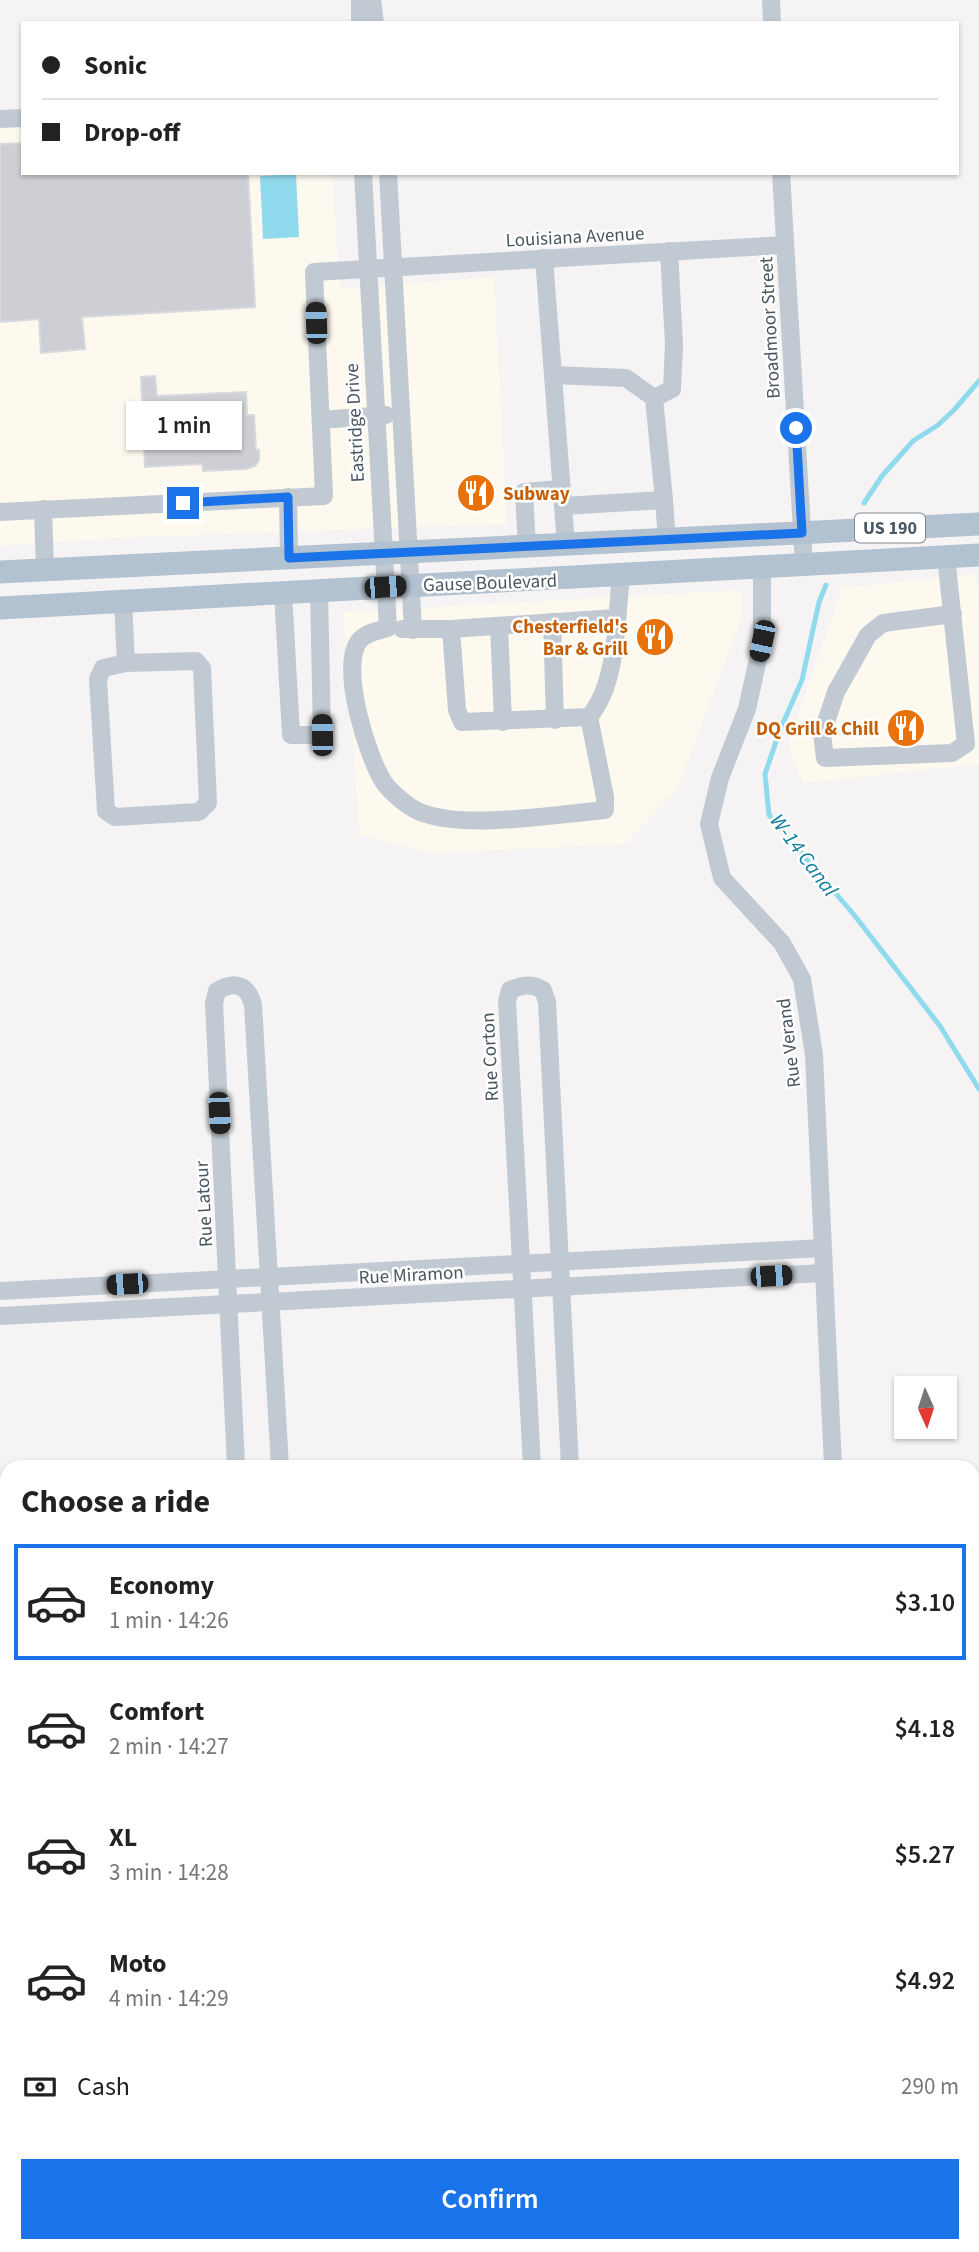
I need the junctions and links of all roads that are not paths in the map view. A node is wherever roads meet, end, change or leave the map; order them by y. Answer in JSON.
{"nodes":[{"id":1,"x":360,"y":0,"type":"edge"},
{"id":2,"x":372,"y":0,"type":"edge"},
{"id":3,"x":771,"y":0,"type":"edge"},
{"id":4,"x":360,"y":21,"type":"edge"},
{"id":5,"x":375,"y":21,"type":"edge"},
{"id":6,"x":772,"y":21,"type":"edge"},
{"id":7,"x":21,"y":118,"type":"edge"},
{"id":8,"x":0,"y":119,"type":"edge"},
{"id":9,"x":363,"y":175,"type":"edge"},
{"id":10,"x":388,"y":175,"type":"edge"},
{"id":11,"x":781,"y":175,"type":"edge"},
{"id":12,"x":785,"y":245,"type":"junction"},
{"id":13,"x":669,"y":251,"type":"junction"},
{"id":14,"x":544,"y":258,"type":"junction"},
{"id":15,"x":393,"y":267,"type":"junction"},
{"id":16,"x":367,"y":270,"type":"junction"},
{"id":17,"x":553,"y":375,"type":"junction"},
{"id":18,"x":653,"y":398,"type":"junction"},
{"id":19,"x":399,"y":412,"type":"junction"},
{"id":20,"x":375,"y":416,"type":"junction"},
{"id":21,"x":321,"y":420,"type":"junction"},
{"id":22,"x":288,"y":497,"type":"junction"},
{"id":23,"x":562,"y":498,"type":"junction"},
{"id":24,"x":664,"y":500,"type":"junction"},
{"id":25,"x":43,"y":509,"type":"junction"},
{"id":26,"x":0,"y":512,"type":"edge"},
{"id":27,"x":979,"y":524,"type":"edge"},
{"id":28,"x":802,"y":533,"type":"junction"},
{"id":29,"x":667,"y":540,"type":"junction"},
{"id":30,"x":566,"y":545,"type":"junction"},
{"id":31,"x":527,"y":547,"type":"junction"},
{"id":32,"x":407,"y":553,"type":"junction"},
{"id":33,"x":382,"y":554,"type":"junction"},
{"id":34,"x":979,"y":555,"type":"edge"},
{"id":35,"x":946,"y":557,"type":"junction"},
{"id":36,"x":289,"y":558,"type":"junction"},
{"id":37,"x":803,"y":565,"type":"junction"},
{"id":38,"x":762,"y":568,"type":"junction"},
{"id":39,"x":44,"y":569,"type":"junction"},
{"id":40,"x":0,"y":572,"type":"edge"},
{"id":41,"x":621,"y":576,"type":"junction"},
{"id":42,"x":409,"y":585,"type":"junction"},
{"id":43,"x":385,"y":587,"type":"junction"},
{"id":44,"x":318,"y":590,"type":"junction"},
{"id":45,"x":284,"y":592,"type":"junction"},
{"id":46,"x":123,"y":602,"type":"junction"},
{"id":47,"x":43,"y":606,"type":"junction"},
{"id":48,"x":0,"y":608,"type":"edge"},
{"id":49,"x":953,"y":614,"type":"junction"},
{"id":50,"x":616,"y":618,"type":"junction"},
{"id":51,"x":552,"y":622,"type":"junction"},
{"id":52,"x":499,"y":626,"type":"junction"},
{"id":53,"x":388,"y":628,"type":"junction"},
{"id":54,"x":451,"y":629,"type":"junction"},
{"id":55,"x":413,"y":630,"type":"junction"},
{"id":56,"x":126,"y":663,"type":"junction"},
{"id":57,"x":589,"y":717,"type":"junction"},
{"id":58,"x":555,"y":720,"type":"junction"},
{"id":59,"x":503,"y":722,"type":"junction"},
{"id":60,"x":973,"y":743,"type":"edge"},
{"id":61,"x":822,"y":1248,"type":"junction"},
{"id":62,"x":561,"y":1262,"type":"junction"},
{"id":63,"x":520,"y":1264,"type":"junction"},
{"id":64,"x":823,"y":1273,"type":"junction"},
{"id":65,"x":267,"y":1277,"type":"junction"},
{"id":66,"x":228,"y":1279,"type":"junction"},
{"id":67,"x":562,"y":1287,"type":"junction"},
{"id":68,"x":521,"y":1289,"type":"junction"},
{"id":69,"x":0,"y":1291,"type":"edge"},
{"id":70,"x":269,"y":1302,"type":"junction"},
{"id":71,"x":229,"y":1304,"type":"junction"},
{"id":72,"x":0,"y":1316,"type":"edge"},
{"id":73,"x":236,"y":1460,"type":"edge"},
{"id":74,"x":280,"y":1460,"type":"edge"},
{"id":75,"x":532,"y":1460,"type":"edge"},
{"id":76,"x":570,"y":1460,"type":"edge"},
{"id":77,"x":833,"y":1460,"type":"edge"}],
"edges":[{"from":1,"to":4,"type":"street"},
{"from":2,"to":5,"type":"street"},
{"from":3,"to":6,"type":"street"},
{"from":7,"to":8,"type":"street"},
{"from":9,"to":16,"type":"street","name":"Eastridge Drive"},
{"from":10,"to":15,"type":"street"},
{"from":11,"to":12,"type":"street","name":"Broadmoor Street"},
{"from":12,"to":13,"type":"street","name":"Louisiana Avenue"},
{"from":12,"to":28,"type":"street","name":"Broadmoor Street"},
{"from":13,"to":14,"type":"street","name":"Louisiana Avenue"},
{"from":13,"to":18,"type":"street"},
{"from":14,"to":15,"type":"street","name":"Louisiana Avenue"},
{"from":14,"to":17,"type":"street"},
{"from":15,"to":16,"type":"street","name":"Louisiana Avenue"},
{"from":15,"to":19,"type":"street"},
{"from":16,"to":20,"type":"street","name":"Eastridge Drive"},
{"from":16,"to":21,"type":"street","name":"Louisiana Avenue"},
{"from":17,"to":18,"type":"street"},
{"from":17,"to":23,"type":"street"},
{"from":18,"to":24,"type":"street"},
{"from":19,"to":20,"type":"street"},
{"from":19,"to":32,"type":"street"},
{"from":20,"to":21,"type":"street"},
{"from":20,"to":33,"type":"street","name":"Eastridge Drive"},
{"from":21,"to":22,"type":"street"},
{"from":22,"to":25,"type":"street"},
{"from":22,"to":36,"type":"street"},
{"from":23,"to":24,"type":"street"},
{"from":23,"to":30,"type":"street"},
{"from":23,"to":31,"type":"street"},
{"from":24,"to":29,"type":"street"},
{"from":25,"to":26,"type":"street"},
{"from":25,"to":39,"type":"street"},
{"from":27,"to":28,"type":"main road","name":"Gause Boulevard","number":"US 190"},
{"from":28,"to":29,"type":"main road","name":"Gause Boulevard","number":"US 190"},
{"from":28,"to":37,"type":"street","name":"Broadmoor Street"},
{"from":29,"to":30,"type":"main road","name":"Gause Boulevard","number":"US 190"},
{"from":30,"to":31,"type":"main road","name":"Gause Boulevard","number":"US 190"},
{"from":31,"to":32,"type":"main road","name":"Gause Boulevard","number":"US 190"},
{"from":32,"to":33,"type":"main road","name":"Gause Boulevard","number":"US 190"},
{"from":32,"to":42,"type":"street"},
{"from":33,"to":36,"type":"main road","name":"Gause Boulevard","number":"US 190"},
{"from":33,"to":43,"type":"street","name":"Eastridge Drive"},
{"from":34,"to":35,"type":"main road","name":"Gause Boulevard","number":"US 190"},
{"from":35,"to":37,"type":"main road","name":"Gause Boulevard","number":"US 190"},
{"from":35,"to":49,"type":"street"},
{"from":36,"to":39,"type":"main road","name":"Gause Boulevard","number":"US 190"},
{"from":37,"to":38,"type":"main road","name":"Gause Boulevard","number":"US 190"},
{"from":38,"to":41,"type":"main road","name":"Gause Boulevard","number":"US 190"},
{"from":38,"to":61,"type":"street","name":"Rue Verand"},
{"from":39,"to":40,"type":"main road","name":"Gause Boulevard","number":"US 190"},
{"from":39,"to":47,"type":"main road"},
{"from":41,"to":42,"type":"main road","name":"Gause Boulevard","number":"US 190"},
{"from":41,"to":50,"type":"street"},
{"from":42,"to":43,"type":"main road","name":"Gause Boulevard","number":"US 190"},
{"from":42,"to":55,"type":"street"},
{"from":43,"to":44,"type":"main road","name":"Gause Boulevard","number":"US 190"},
{"from":43,"to":53,"type":"street","name":"Eastridge Drive"},
{"from":44,"to":45,"type":"main road","name":"Gause Boulevard","number":"US 190"},
{"from":44,"to":45,"type":"street"},
{"from":45,"to":46,"type":"main road","name":"Gause Boulevard","number":"US 190"},
{"from":46,"to":47,"type":"main road","name":"Gause Boulevard","number":"US 190"},
{"from":46,"to":56,"type":"street"},
{"from":47,"to":48,"type":"main road","name":"Gause Boulevard","number":"US 190"},
{"from":49,"to":60,"type":"street"},
{"from":49,"to":60,"type":"street"},
{"from":50,"to":51,"type":"street"},
{"from":50,"to":57,"type":"street"},
{"from":51,"to":52,"type":"street"},
{"from":51,"to":58,"type":"street"},
{"from":52,"to":54,"type":"street"},
{"from":52,"to":59,"type":"street"},
{"from":53,"to":55,"type":"street"},
{"from":53,"to":57,"type":"street"},
{"from":54,"to":55,"type":"street"},
{"from":54,"to":59,"type":"street"},
{"from":56,"to":56,"type":"street"},
{"from":57,"to":58,"type":"street"},
{"from":58,"to":59,"type":"street"},
{"from":61,"to":62,"type":"street","name":"Rue Miramon"},
{"from":61,"to":64,"type":"street","name":"Rue Verand"},
{"from":62,"to":63,"type":"street","name":"Rue Miramon"},
{"from":62,"to":63,"type":"street","name":"Rue Corton"},
{"from":62,"to":67,"type":"street","name":"Rue Corton"},
{"from":63,"to":65,"type":"street","name":"Rue Miramon"},
{"from":63,"to":68,"type":"street","name":"Rue Corton"},
{"from":64,"to":67,"type":"street","name":"Rue Miramon"},
{"from":64,"to":77,"type":"street","name":"Rue Verand"},
{"from":65,"to":66,"type":"street","name":"Rue Miramon"},
{"from":65,"to":66,"type":"street","name":"Rue Latour"},
{"from":65,"to":70,"type":"street","name":"Rue Latour"},
{"from":66,"to":69,"type":"street","name":"Rue Miramon"},
{"from":66,"to":71,"type":"street","name":"Rue Latour"},
{"from":67,"to":68,"type":"street","name":"Rue Miramon"},
{"from":67,"to":76,"type":"street","name":"Rue Corton"},
{"from":68,"to":70,"type":"street","name":"Rue Miramon"},
{"from":68,"to":75,"type":"street","name":"Rue Corton"},
{"from":70,"to":71,"type":"street","name":"Rue Miramon"},
{"from":70,"to":74,"type":"street","name":"Rue Latour"},
{"from":71,"to":72,"type":"street","name":"Rue Miramon"},
{"from":71,"to":73,"type":"street","name":"Rue Latour"}]}
